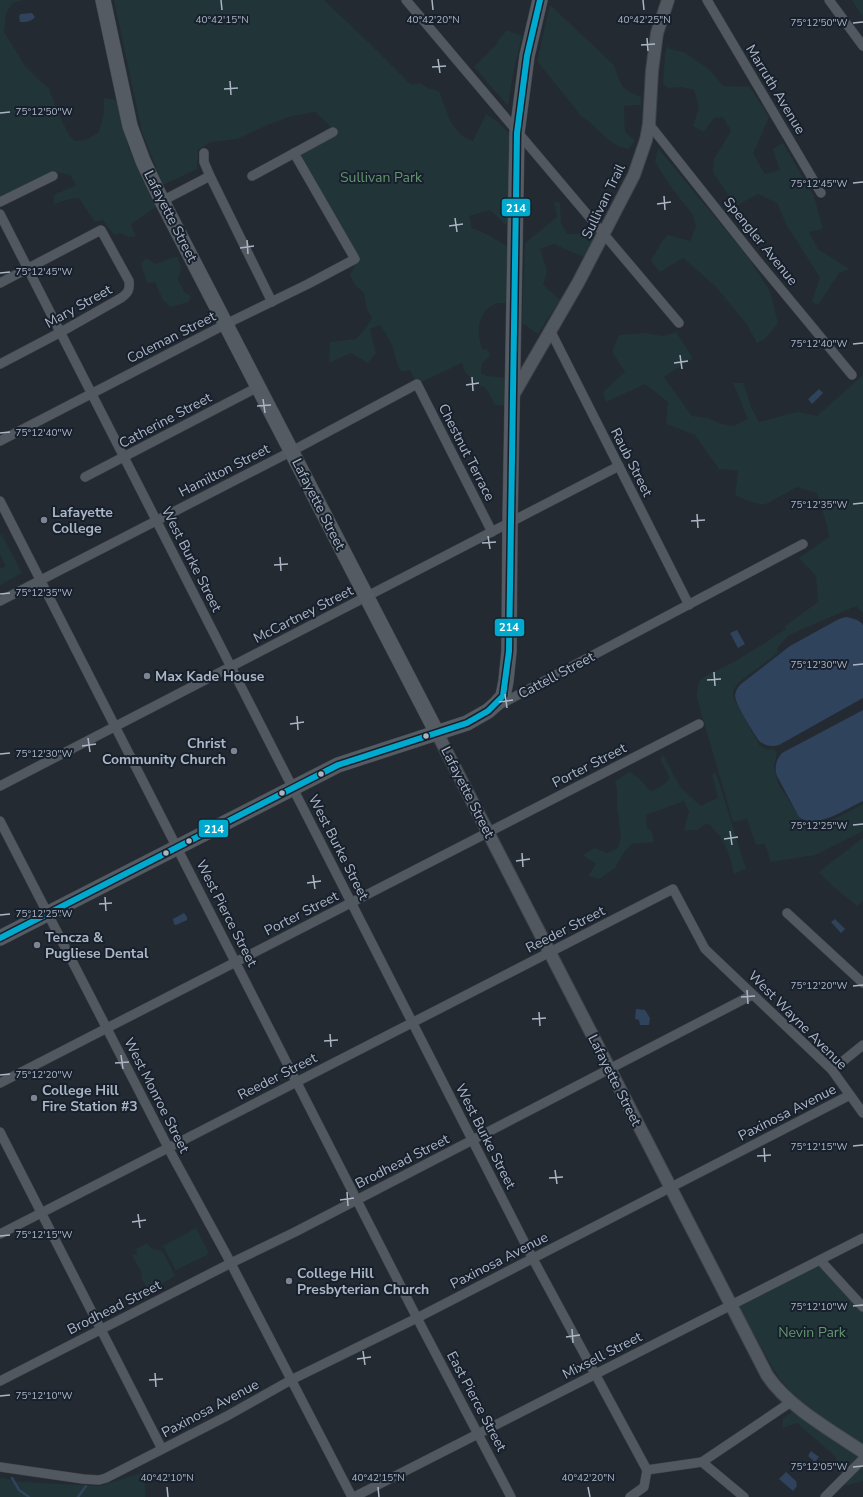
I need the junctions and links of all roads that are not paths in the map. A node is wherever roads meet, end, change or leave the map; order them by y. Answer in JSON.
{"nodes":[{"id":1,"x":103,"y":0,"type":"edge"},
{"id":2,"x":406,"y":0,"type":"edge"},
{"id":3,"x":540,"y":0,"type":"edge"},
{"id":4,"x":668,"y":0,"type":"edge"},
{"id":5,"x":707,"y":0,"type":"edge"},
{"id":6,"x":829,"y":0,"type":"edge"},
{"id":7,"x":863,"y":46,"type":"edge"},
{"id":8,"x":649,"y":124,"type":"junction"},
{"id":9,"x":333,"y":132,"type":"dead end"},
{"id":10,"x":517,"y":132,"type":"junction"},
{"id":11,"x":204,"y":153,"type":"dead end"},
{"id":12,"x":294,"y":153,"type":"junction"},
{"id":13,"x":53,"y":176,"type":"dead end"},
{"id":14,"x":210,"y":176,"type":"junction"},
{"id":15,"x":252,"y":176,"type":"dead end"},
{"id":16,"x":821,"y":192,"type":"dead end"},
{"id":17,"x":162,"y":201,"type":"junction"},
{"id":18,"x":0,"y":202,"type":"edge"},
{"id":19,"x":0,"y":214,"type":"edge"},
{"id":20,"x":605,"y":234,"type":"junction"},
{"id":21,"x":28,"y":268,"type":"junction"},
{"id":22,"x":0,"y":283,"type":"edge"},
{"id":23,"x":272,"y":302,"type":"junction"},
{"id":24,"x":678,"y":323,"type":"dead end"},
{"id":25,"x":226,"y":324,"type":"junction"},
{"id":26,"x":60,"y":332,"type":"junction"},
{"id":27,"x":551,"y":332,"type":"junction"},
{"id":28,"x":0,"y":364,"type":"edge"},
{"id":29,"x":852,"y":375,"type":"dead end"},
{"id":30,"x":417,"y":384,"type":"joint"},
{"id":31,"x":258,"y":387,"type":"junction"},
{"id":32,"x":92,"y":394,"type":"junction"},
{"id":33,"x":512,"y":397,"type":"junction"},
{"id":34,"x":0,"y":441,"type":"edge"},
{"id":35,"x":292,"y":452,"type":"junction"},
{"id":36,"x":124,"y":457,"type":"junction"},
{"id":37,"x":619,"y":466,"type":"junction"},
{"id":38,"x":84,"y":477,"type":"dead end"},
{"id":39,"x":0,"y":501,"type":"edge"},
{"id":40,"x":157,"y":520,"type":"junction"},
{"id":41,"x":510,"y":523,"type":"junction"},
{"id":42,"x":492,"y":532,"type":"junction"},
{"id":43,"x":803,"y":544,"type":"dead end"},
{"id":44,"x":41,"y":579,"type":"junction"},
{"id":45,"x":367,"y":597,"type":"junction"},
{"id":46,"x":0,"y":601,"type":"edge"},
{"id":47,"x":689,"y":605,"type":"junction"},
{"id":48,"x":231,"y":667,"type":"junction"},
{"id":49,"x":488,"y":711,"type":"junction"},
{"id":50,"x":699,"y":724,"type":"dead end"},
{"id":51,"x":116,"y":726,"type":"junction"},
{"id":52,"x":437,"y":733,"type":"junction"},
{"id":53,"x":0,"y":786,"type":"edge"},
{"id":54,"x":293,"y":788,"type":"junction"},
{"id":55,"x":0,"y":821,"type":"edge"},
{"id":56,"x":488,"y":832,"type":"junction"},
{"id":57,"x":178,"y":847,"type":"junction"},
{"id":58,"x":673,"y":889,"type":"joint"},
{"id":59,"x":352,"y":903,"type":"junction"},
{"id":60,"x":788,"y":913,"type":"dead end"},
{"id":61,"x":48,"y":914,"type":"junction"},
{"id":62,"x":0,"y":938,"type":"edge"},
{"id":63,"x":550,"y":952,"type":"junction"},
{"id":64,"x":236,"y":962,"type":"junction"},
{"id":65,"x":863,"y":983,"type":"edge"},
{"id":66,"x":752,"y":995,"type":"junction"},
{"id":67,"x":413,"y":1023,"type":"junction"},
{"id":68,"x":107,"y":1028,"type":"junction"},
{"id":69,"x":863,"y":1045,"type":"edge"},
{"id":70,"x":610,"y":1069,"type":"junction"},
{"id":71,"x":832,"y":1070,"type":"junction"},
{"id":72,"x":297,"y":1082,"type":"junction"},
{"id":73,"x":0,"y":1083,"type":"edge"},
{"id":74,"x":850,"y":1095,"type":"junction"},
{"id":75,"x":863,"y":1113,"type":"edge"},
{"id":76,"x":0,"y":1132,"type":"edge"},
{"id":77,"x":472,"y":1140,"type":"junction"},
{"id":78,"x":168,"y":1148,"type":"junction"},
{"id":79,"x":671,"y":1188,"type":"junction"},
{"id":80,"x":357,"y":1200,"type":"junction"},
{"id":81,"x":41,"y":1213,"type":"junction"},
{"id":82,"x":0,"y":1234,"type":"edge"},
{"id":83,"x":863,"y":1238,"type":"edge"},
{"id":84,"x":533,"y":1258,"type":"junction"},
{"id":85,"x":820,"y":1260,"type":"junction"},
{"id":86,"x":231,"y":1263,"type":"junction"},
{"id":87,"x":731,"y":1305,"type":"junction"},
{"id":88,"x":863,"y":1307,"type":"edge"},
{"id":89,"x":418,"y":1318,"type":"junction"},
{"id":90,"x":101,"y":1329,"type":"junction"},
{"id":91,"x":595,"y":1374,"type":"junction"},
{"id":92,"x":292,"y":1380,"type":"junction"},
{"id":93,"x":0,"y":1381,"type":"edge"},
{"id":94,"x":791,"y":1402,"type":"junction"},
{"id":95,"x":478,"y":1434,"type":"junction"},
{"id":96,"x":162,"y":1449,"type":"junction"},
{"id":97,"x":863,"y":1452,"type":"edge"},
{"id":98,"x":863,"y":1459,"type":"edge"},
{"id":99,"x":702,"y":1462,"type":"junction"},
{"id":100,"x":0,"y":1467,"type":"edge"},
{"id":101,"x":647,"y":1470,"type":"junction"},
{"id":102,"x":353,"y":1497,"type":"edge"},
{"id":103,"x":511,"y":1497,"type":"edge"},
{"id":104,"x":630,"y":1497,"type":"edge"},
{"id":105,"x":744,"y":1497,"type":"edge"},
{"id":106,"x":825,"y":1497,"type":"edge"}],
"edges":[{"from":1,"to":17,"type":"main road","name":"Lafayette Street"},
{"from":2,"to":10,"type":"street"},
{"from":3,"to":10,"type":"main road"},
{"from":4,"to":8,"type":"street","name":"Sullivan Trail"},
{"from":5,"to":16,"type":"street","name":"Marruth Avenue"},
{"from":6,"to":7,"type":"street"},
{"from":8,"to":20,"type":"street","name":"Sullivan Trail"},
{"from":8,"to":29,"type":"street","name":"Spengler Avenue"},
{"from":9,"to":12,"type":"street"},
{"from":10,"to":20,"type":"street"},
{"from":10,"to":33,"type":"main road"},
{"from":11,"to":14,"type":"street"},
{"from":12,"to":15,"type":"street"},
{"from":12,"to":23,"type":"street","name":"Coleman Street"},
{"from":13,"to":18,"type":"street"},
{"from":14,"to":17,"type":"street"},
{"from":14,"to":23,"type":"street"},
{"from":17,"to":25,"type":"main road","name":"Lafayette Street"},
{"from":19,"to":21,"type":"street","name":"West Burke Street"},
{"from":20,"to":24,"type":"street"},
{"from":20,"to":27,"type":"street","name":"Sullivan Trail"},
{"from":21,"to":22,"type":"street"},
{"from":21,"to":26,"type":"street","name":"West Burke Street"},
{"from":21,"to":26,"type":"street","name":"Mary Street"},
{"from":23,"to":25,"type":"street","name":"Coleman Street"},
{"from":25,"to":31,"type":"main road","name":"Lafayette Street"},
{"from":25,"to":32,"type":"street","name":"Coleman Street"},
{"from":26,"to":28,"type":"street","name":"Mary Street"},
{"from":26,"to":32,"type":"street","name":"West Burke Street"},
{"from":27,"to":33,"type":"street","name":"Sullivan Trail"},
{"from":27,"to":37,"type":"street","name":"Raub Street"},
{"from":30,"to":35,"type":"street","name":"Hamilton Street"},
{"from":30,"to":42,"type":"street","name":"Chestnut Terrace"},
{"from":31,"to":35,"type":"main road","name":"Lafayette Street"},
{"from":31,"to":36,"type":"street","name":"Catherine Street"},
{"from":32,"to":34,"type":"street","name":"Coleman Street"},
{"from":32,"to":36,"type":"street","name":"West Burke Street"},
{"from":33,"to":41,"type":"main road"},
{"from":35,"to":40,"type":"street","name":"Hamilton Street"},
{"from":35,"to":45,"type":"main road","name":"Lafayette Street"},
{"from":36,"to":38,"type":"street","name":"Catherine Street"},
{"from":36,"to":40,"type":"street","name":"West Burke Street"},
{"from":37,"to":41,"type":"street","name":"McCartney Street"},
{"from":37,"to":47,"type":"street","name":"Raub Street"},
{"from":39,"to":44,"type":"street","name":"West Pierce Street"},
{"from":40,"to":44,"type":"street","name":"Hamilton Street"},
{"from":40,"to":48,"type":"street","name":"West Burke Street"},
{"from":41,"to":42,"type":"street","name":"McCartney Street"},
{"from":41,"to":49,"type":"main road"},
{"from":42,"to":45,"type":"street","name":"McCartney Street"},
{"from":43,"to":47,"type":"street","name":"Cattell Street"},
{"from":44,"to":46,"type":"street","name":"Hamilton Street"},
{"from":44,"to":51,"type":"street","name":"West Pierce Street"},
{"from":45,"to":48,"type":"street","name":"McCartney Street"},
{"from":45,"to":52,"type":"main road","name":"Lafayette Street"},
{"from":47,"to":49,"type":"street","name":"Cattell Street"},
{"from":48,"to":51,"type":"street","name":"McCartney Street"},
{"from":48,"to":54,"type":"street","name":"West Burke Street"},
{"from":49,"to":52,"type":"main road","name":"Cattell Street"},
{"from":50,"to":56,"type":"street","name":"Porter Street"},
{"from":51,"to":53,"type":"street","name":"McCartney Street"},
{"from":51,"to":57,"type":"street","name":"West Pierce Street"},
{"from":52,"to":54,"type":"main road","name":"Cattell Street"},
{"from":52,"to":56,"type":"street","name":"Lafayette Street"},
{"from":54,"to":57,"type":"main road","name":"Cattell Street"},
{"from":54,"to":59,"type":"street","name":"West Burke Street"},
{"from":55,"to":61,"type":"street","name":"West Monroe Street"},
{"from":56,"to":59,"type":"street","name":"Porter Street"},
{"from":56,"to":63,"type":"street","name":"Lafayette Street"},
{"from":57,"to":61,"type":"main road","name":"Cattell Street"},
{"from":57,"to":64,"type":"street","name":"West Pierce Street"},
{"from":58,"to":63,"type":"street","name":"Reeder Street"},
{"from":58,"to":66,"type":"street","name":"West Wayne Avenue"},
{"from":59,"to":64,"type":"street","name":"Porter Street"},
{"from":59,"to":67,"type":"street","name":"West Burke Street"},
{"from":60,"to":65,"type":"street"},
{"from":61,"to":62,"type":"main road","name":"Cattell Street"},
{"from":61,"to":68,"type":"street","name":"West Monroe Street"},
{"from":63,"to":67,"type":"street","name":"Reeder Street"},
{"from":63,"to":70,"type":"street","name":"Lafayette Street"},
{"from":64,"to":68,"type":"street","name":"Porter Street"},
{"from":64,"to":72,"type":"street","name":"West Pierce Street"},
{"from":66,"to":70,"type":"street","name":"Brodhead Street"},
{"from":66,"to":71,"type":"street","name":"West Wayne Avenue"},
{"from":67,"to":72,"type":"street","name":"Reeder Street"},
{"from":67,"to":77,"type":"street","name":"West Burke Street"},
{"from":68,"to":73,"type":"street","name":"Porter Street"},
{"from":68,"to":78,"type":"street","name":"West Monroe Street"},
{"from":69,"to":71,"type":"street"},
{"from":70,"to":77,"type":"street","name":"Brodhead Street"},
{"from":70,"to":79,"type":"street","name":"Lafayette Street"},
{"from":71,"to":74,"type":"street","name":"West Wayne Avenue"},
{"from":72,"to":78,"type":"street","name":"Reeder Street"},
{"from":72,"to":80,"type":"street","name":"West Pierce Street"},
{"from":74,"to":75,"type":"street","name":"West Wayne Avenue"},
{"from":74,"to":79,"type":"street","name":"Paxinosa Avenue"},
{"from":76,"to":81,"type":"street"},
{"from":77,"to":80,"type":"street","name":"Brodhead Street"},
{"from":77,"to":84,"type":"street","name":"West Burke Street"},
{"from":78,"to":81,"type":"street","name":"Reeder Street"},
{"from":78,"to":86,"type":"street","name":"West Monroe Street"},
{"from":79,"to":84,"type":"street","name":"Paxinosa Avenue"},
{"from":79,"to":87,"type":"street","name":"Lafayette Street"},
{"from":80,"to":86,"type":"street","name":"Brodhead Street"},
{"from":80,"to":89,"type":"street","name":"West Pierce Street"},
{"from":81,"to":82,"type":"street","name":"Reeder Street"},
{"from":81,"to":90,"type":"street"},
{"from":83,"to":85,"type":"street","name":"Mixsell Street"},
{"from":84,"to":89,"type":"street","name":"Paxinosa Avenue"},
{"from":84,"to":91,"type":"street","name":"West Burke Street"},
{"from":85,"to":87,"type":"street","name":"Mixsell Street"},
{"from":85,"to":88,"type":"street"},
{"from":86,"to":90,"type":"street","name":"Brodhead Street"},
{"from":86,"to":92,"type":"street","name":"West Monroe Street"},
{"from":87,"to":91,"type":"street","name":"Mixsell Street"},
{"from":87,"to":94,"type":"street","name":"Lafayette Street"},
{"from":89,"to":92,"type":"street","name":"Paxinosa Avenue"},
{"from":89,"to":95,"type":"street","name":"East Pierce Street"},
{"from":90,"to":93,"type":"street","name":"Brodhead Street"},
{"from":90,"to":96,"type":"street"},
{"from":91,"to":95,"type":"street","name":"Mixsell Street"},
{"from":91,"to":101,"type":"street","name":"West Burke Street"},
{"from":92,"to":96,"type":"street","name":"Paxinosa Avenue"},
{"from":92,"to":102,"type":"street","name":"West Monroe Street"},
{"from":94,"to":97,"type":"street","name":"Lafayette Street"},
{"from":94,"to":99,"type":"street"},
{"from":95,"to":102,"type":"street","name":"Mixsell Street"},
{"from":95,"to":103,"type":"street","name":"East Pierce Street"},
{"from":96,"to":100,"type":"street","name":"Paxinosa Avenue"},
{"from":98,"to":106,"type":"street"},
{"from":99,"to":101,"type":"street"},
{"from":99,"to":105,"type":"street"},
{"from":101,"to":104,"type":"street"}]}
